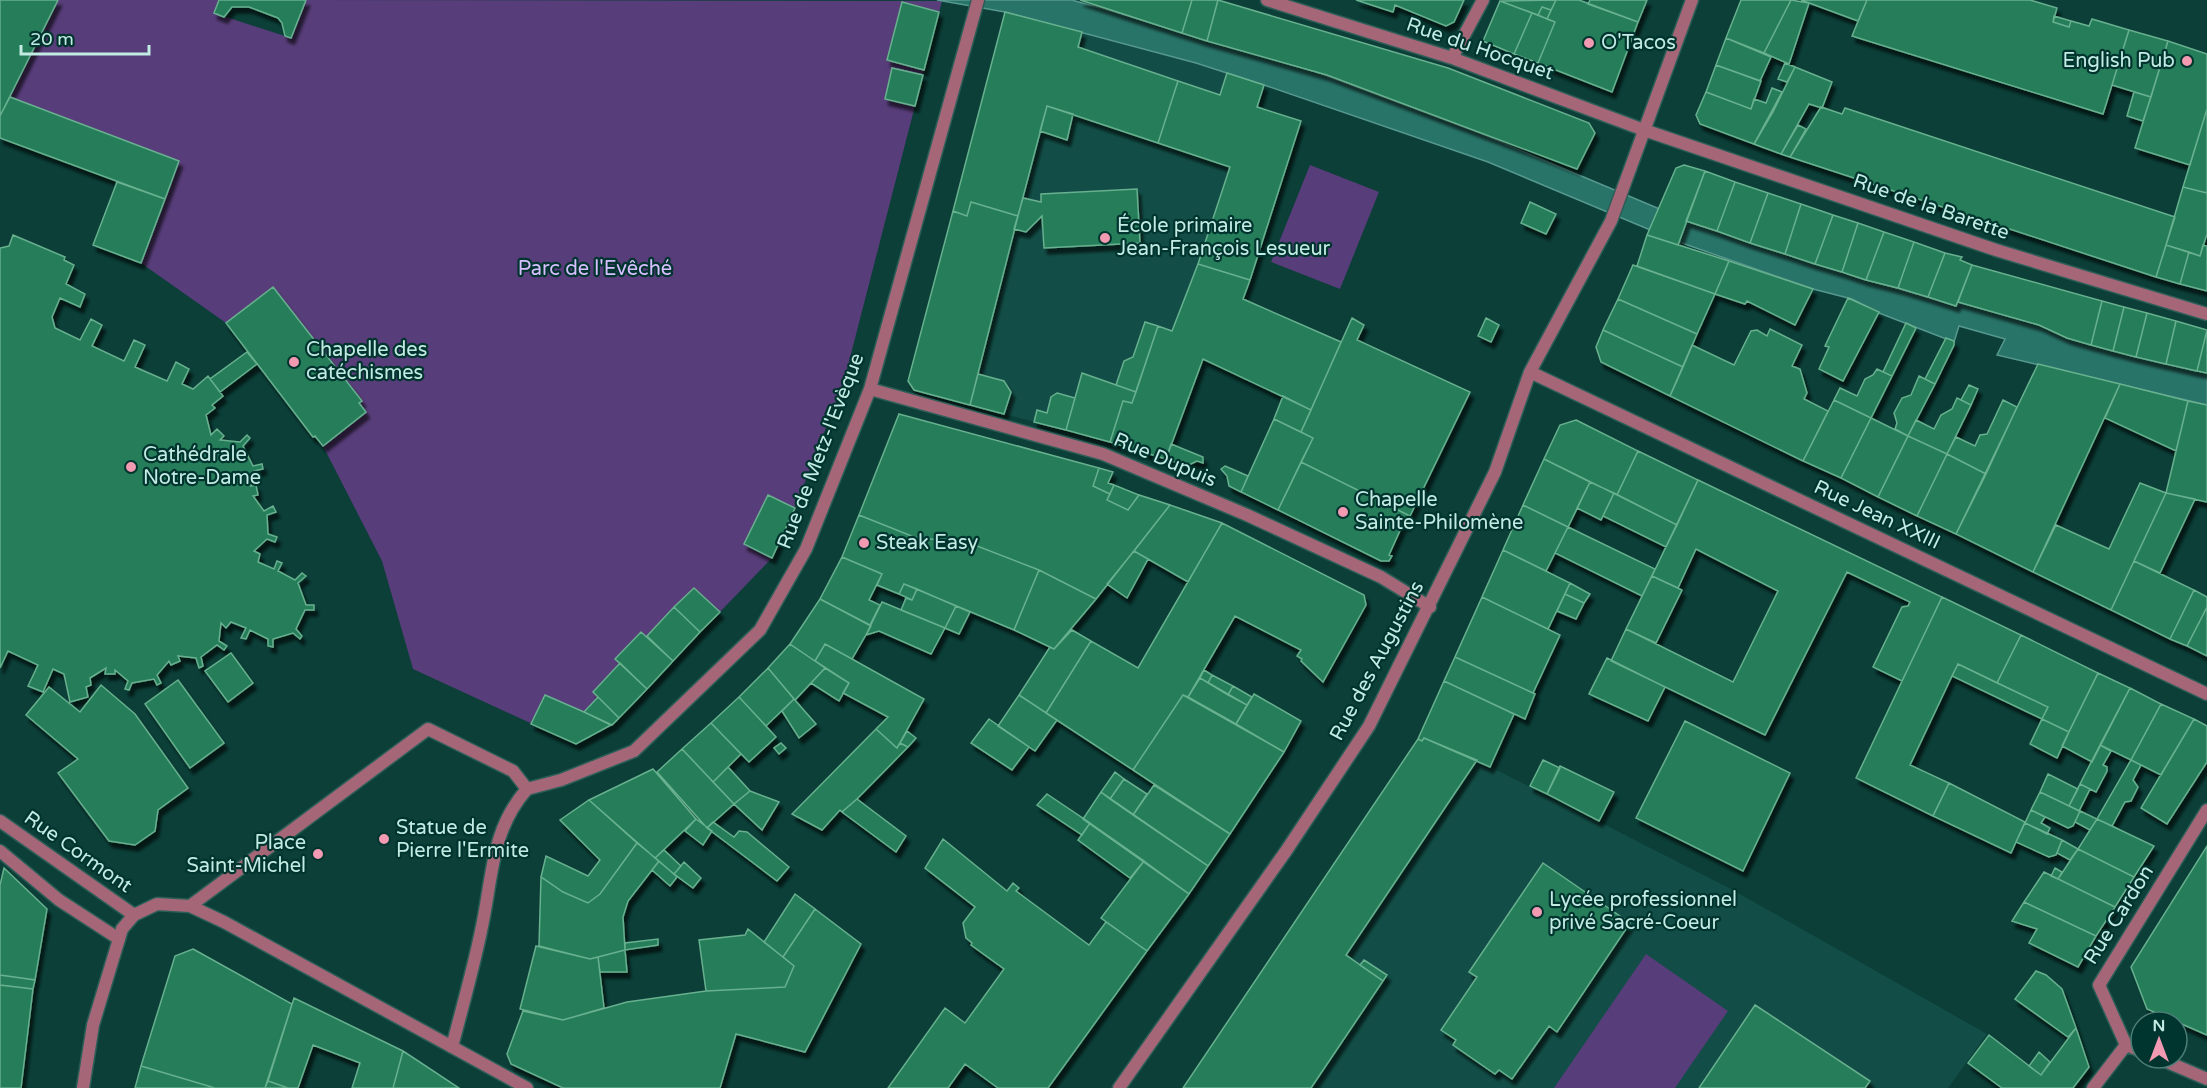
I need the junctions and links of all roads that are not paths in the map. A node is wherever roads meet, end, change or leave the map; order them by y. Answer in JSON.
{"nodes":[{"id":1,"x":978,"y":0,"type":"edge"},
{"id":2,"x":1267,"y":0,"type":"edge"},
{"id":3,"x":1483,"y":0,"type":"edge"},
{"id":4,"x":1692,"y":0,"type":"edge"},
{"id":5,"x":1452,"y":58,"type":"junction"},
{"id":6,"x":1644,"y":130,"type":"junction"},
{"id":7,"x":2207,"y":314,"type":"edge"},
{"id":8,"x":1530,"y":372,"type":"junction"},
{"id":9,"x":870,"y":389,"type":"junction"},
{"id":10,"x":1430,"y":607,"type":"junction"},
{"id":11,"x":2207,"y":694,"type":"edge"},
{"id":12,"x":527,"y":789,"type":"junction"},
{"id":13,"x":2207,"y":810,"type":"edge"},
{"id":14,"x":0,"y":821,"type":"edge"},
{"id":15,"x":0,"y":851,"type":"edge"},
{"id":16,"x":190,"y":906,"type":"junction"},
{"id":17,"x":134,"y":915,"type":"junction"},
{"id":18,"x":119,"y":939,"type":"junction"},
{"id":19,"x":2126,"y":1044,"type":"junction"},
{"id":20,"x":2129,"y":1045,"type":"edge"},
{"id":21,"x":453,"y":1047,"type":"junction"},
{"id":22,"x":2186,"y":1070,"type":"edge"},
{"id":23,"x":2207,"y":1079,"type":"edge"},
{"id":24,"x":83,"y":1088,"type":"edge"},
{"id":25,"x":527,"y":1088,"type":"edge"},
{"id":26,"x":1119,"y":1088,"type":"edge"},
{"id":27,"x":2093,"y":1088,"type":"edge"}],
"edges":[{"from":1,"to":9,"type":"street","name":"Rue de Metz-l'Evèque"},
{"from":2,"to":5,"type":"street","name":"Rue du Hocquet"},
{"from":3,"to":5,"type":"street"},
{"from":4,"to":6,"type":"street"},
{"from":5,"to":6,"type":"street","name":"Rue du Hocquet"},
{"from":6,"to":7,"type":"street","name":"Rue de la Barette"},
{"from":6,"to":8,"type":"street","name":"Rue des Augustins"},
{"from":8,"to":10,"type":"street","name":"Rue des Augustins"},
{"from":8,"to":11,"type":"street","name":"Rue Jean XXIII"},
{"from":9,"to":10,"type":"street","name":"Rue Dupuis"},
{"from":9,"to":12,"type":"street","name":"Rue de Metz-l'Evèque"},
{"from":10,"to":26,"type":"street","name":"Rue des Augustins"},
{"from":12,"to":16,"type":"street"},
{"from":12,"to":21,"type":"street"},
{"from":13,"to":19,"type":"street","name":"Rue Cardon"},
{"from":14,"to":17,"type":"street","name":"Rue Cormont"},
{"from":15,"to":18,"type":"street"},
{"from":16,"to":17,"type":"street"},
{"from":16,"to":21,"type":"street"},
{"from":17,"to":18,"type":"street"},
{"from":18,"to":24,"type":"street"},
{"from":19,"to":20,"type":"street"},
{"from":19,"to":27,"type":"street"},
{"from":21,"to":25,"type":"street"},
{"from":22,"to":23,"type":"street"}]}
